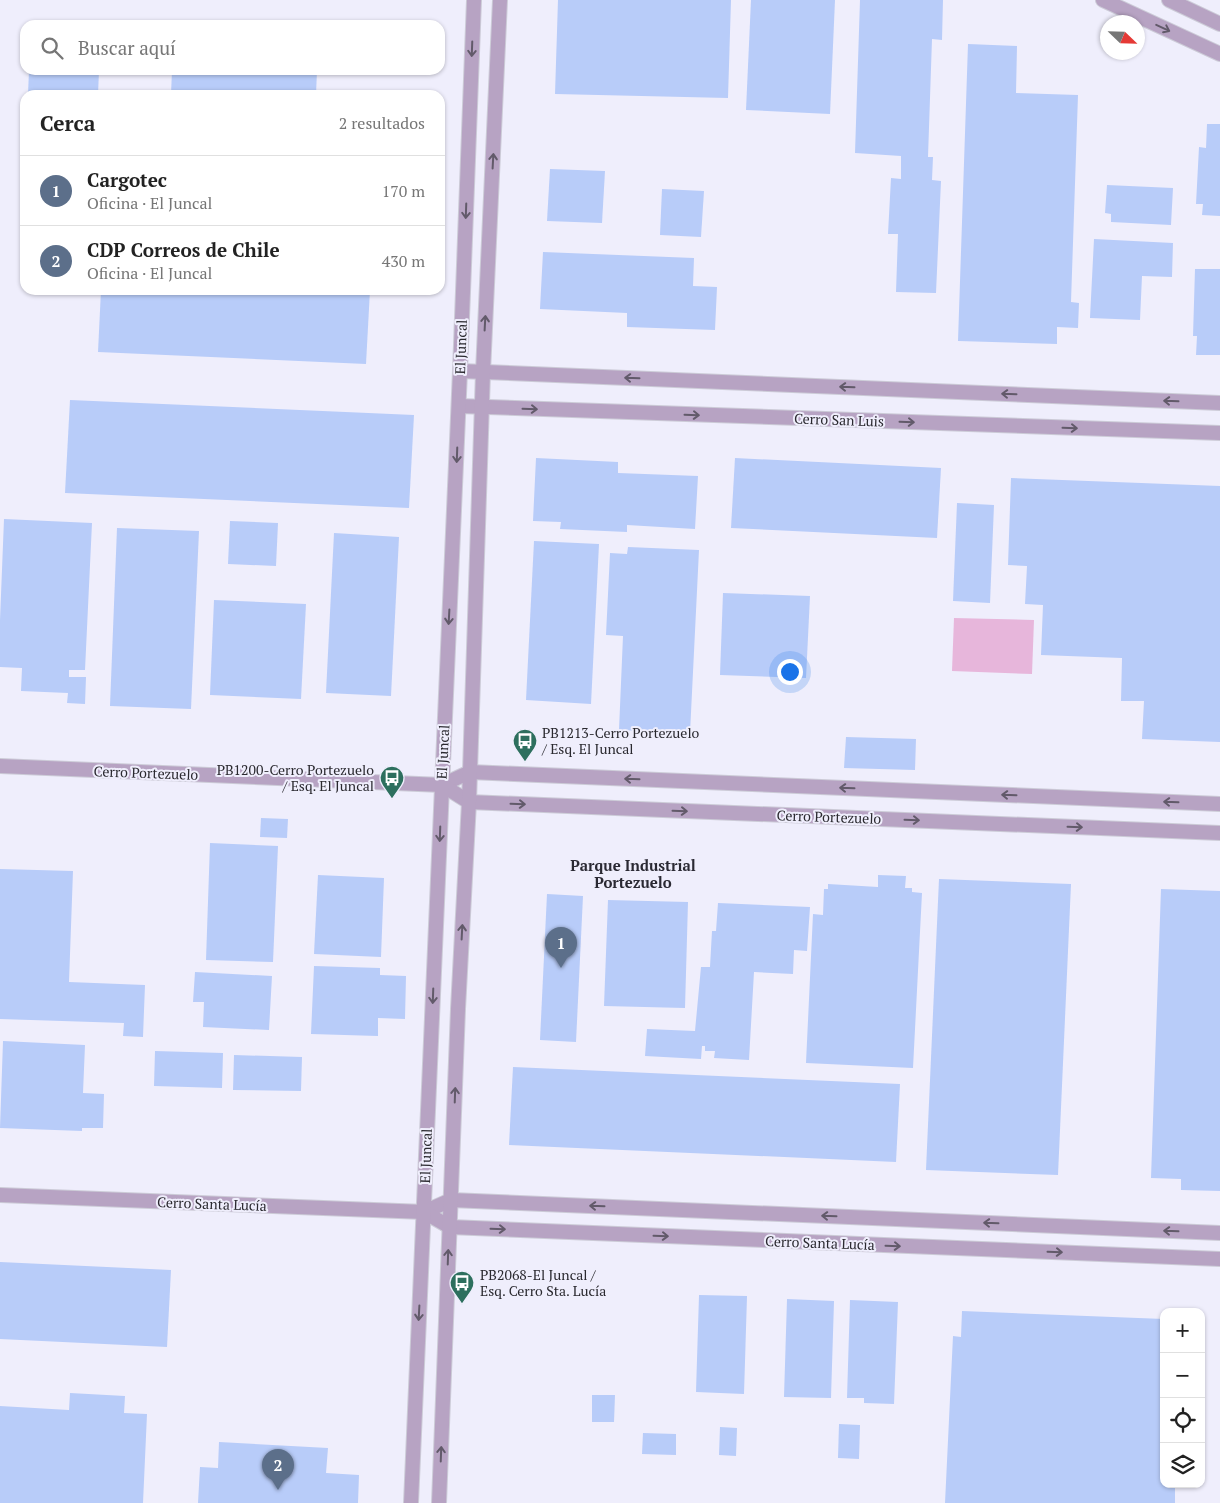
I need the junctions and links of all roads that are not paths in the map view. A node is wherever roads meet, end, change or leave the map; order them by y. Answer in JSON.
{"nodes":[{"id":1,"x":474,"y":0,"type":"edge"},
{"id":2,"x":500,"y":0,"type":"edge"},
{"id":3,"x":1103,"y":0,"type":"edge"},
{"id":4,"x":1168,"y":0,"type":"edge"},
{"id":5,"x":1220,"y":24,"type":"edge"},
{"id":6,"x":1220,"y":54,"type":"edge"},
{"id":7,"x":460,"y":371,"type":"junction"},
{"id":8,"x":483,"y":372,"type":"junction"},
{"id":9,"x":1220,"y":403,"type":"edge"},
{"id":10,"x":459,"y":406,"type":"junction"},
{"id":11,"x":481,"y":407,"type":"junction"},
{"id":12,"x":1220,"y":433,"type":"edge"},
{"id":13,"x":0,"y":766,"type":"edge"},
{"id":14,"x":470,"y":772,"type":"junction"},
{"id":15,"x":442,"y":785,"type":"junction"},
{"id":16,"x":469,"y":802,"type":"junction"},
{"id":17,"x":1220,"y":804,"type":"edge"},
{"id":18,"x":1220,"y":833,"type":"edge"},
{"id":19,"x":0,"y":1196,"type":"edge"},
{"id":20,"x":451,"y":1200,"type":"junction"},
{"id":21,"x":424,"y":1212,"type":"junction"},
{"id":22,"x":450,"y":1227,"type":"junction"},
{"id":23,"x":1220,"y":1233,"type":"edge"},
{"id":24,"x":1220,"y":1259,"type":"edge"},
{"id":25,"x":411,"y":1503,"type":"edge"},
{"id":26,"x":439,"y":1503,"type":"edge"}],
"edges":[{"from":1,"to":7,"type":"street","name":"El Juncal","one_way":true},
{"from":8,"to":2,"type":"street","name":"El Juncal","one_way":true},
{"from":3,"to":6,"type":"street","one_way":true},
{"from":4,"to":5,"type":"street"},
{"from":7,"to":8,"type":"street"},
{"from":7,"to":10,"type":"street","name":"El Juncal"},
{"from":9,"to":8,"type":"street","one_way":true},
{"from":8,"to":11,"type":"street","name":"El Juncal"},
{"from":10,"to":11,"type":"street","name":"Cerro San Luis"},
{"from":10,"to":15,"type":"street","name":"El Juncal","one_way":true},
{"from":11,"to":12,"type":"street","name":"Cerro San Luis","one_way":true},
{"from":11,"to":14,"type":"street","name":"El Juncal"},
{"from":13,"to":15,"type":"street","name":"Cerro Portezuelo"},
{"from":14,"to":15,"type":"street","name":"Cerro Portezuelo"},
{"from":14,"to":16,"type":"street","name":"El Juncal"},
{"from":17,"to":14,"type":"street","name":"Cerro Portezuelo","one_way":true},
{"from":15,"to":16,"type":"street","name":"Cerro Portezuelo"},
{"from":15,"to":21,"type":"street","name":"El Juncal","one_way":true},
{"from":16,"to":18,"type":"street","name":"Cerro Portezuelo","one_way":true},
{"from":20,"to":16,"type":"street","name":"El Juncal","one_way":true},
{"from":19,"to":21,"type":"street","name":"Cerro Santa Lucía"},
{"from":20,"to":21,"type":"street","name":"Cerro Santa Lucía"},
{"from":20,"to":22,"type":"street","name":"El Juncal"},
{"from":23,"to":20,"type":"street","name":"Cerro Santa Lucía","one_way":true},
{"from":21,"to":22,"type":"street","name":"Cerro Santa Lucía"},
{"from":21,"to":25,"type":"street","name":"El Juncal","one_way":true},
{"from":22,"to":24,"type":"street","name":"Cerro Santa Lucía","one_way":true},
{"from":26,"to":22,"type":"street","name":"El Juncal","one_way":true}]}
